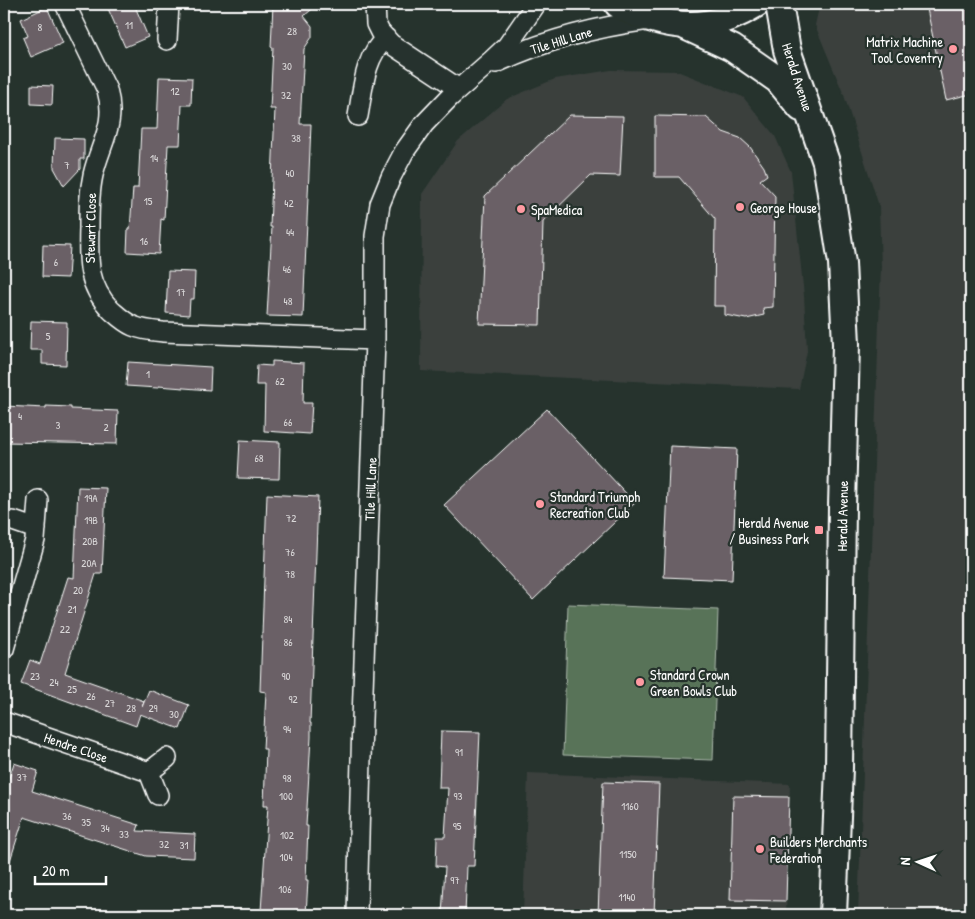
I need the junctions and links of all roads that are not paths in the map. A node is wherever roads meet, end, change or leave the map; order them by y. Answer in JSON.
{"nodes":[{"id":1,"x":65,"y":4,"type":"edge"},
{"id":2,"x":168,"y":4,"type":"edge"},
{"id":3,"x":376,"y":4,"type":"edge"},
{"id":4,"x":536,"y":4,"type":"edge"},
{"id":5,"x":618,"y":4,"type":"edge"},
{"id":6,"x":756,"y":4,"type":"edge"},
{"id":7,"x":780,"y":4,"type":"edge"},
{"id":8,"x":653,"y":19,"type":"junction"},
{"id":9,"x":685,"y":26,"type":"junction"},
{"id":10,"x":386,"y":38,"type":"junction"},
{"id":11,"x":167,"y":40,"type":"dead end"},
{"id":12,"x":474,"y":76,"type":"junction"},
{"id":13,"x":459,"y":89,"type":"junction"},
{"id":14,"x":358,"y":116,"type":"dead end"},
{"id":15,"x":812,"y":121,"type":"junction"},
{"id":16,"x":375,"y":340,"type":"junction"},
{"id":17,"x":38,"y":500,"type":"dead end"},
{"id":18,"x":13,"y":521,"type":"dead end"},
{"id":19,"x":36,"y":528,"type":"junction"},
{"id":20,"x":4,"y":649,"type":"edge"},
{"id":21,"x":4,"y":722,"type":"edge"},
{"id":22,"x":167,"y":758,"type":"dead end"},
{"id":23,"x":149,"y":772,"type":"junction"},
{"id":24,"x":158,"y":795,"type":"dead end"},
{"id":25,"x":357,"y":915,"type":"edge"},
{"id":26,"x":833,"y":915,"type":"edge"}],
"edges":[{"from":1,"to":16,"type":"street","name":"Stewart Close"},
{"from":2,"to":11,"type":"street"},
{"from":3,"to":10,"type":"street"},
{"from":4,"to":12,"type":"street","name":"Tile Hill Lane"},
{"from":5,"to":8,"type":"main road"},
{"from":6,"to":9,"type":"main road"},
{"from":7,"to":15,"type":"main road","name":"Herald Avenue"},
{"from":8,"to":9,"type":"main road"},
{"from":8,"to":12,"type":"street","name":"Tile Hill Lane"},
{"from":9,"to":15,"type":"main road","name":"Herald Avenue"},
{"from":10,"to":13,"type":"street"},
{"from":10,"to":14,"type":"street"},
{"from":12,"to":13,"type":"street","name":"Tile Hill Lane"},
{"from":13,"to":16,"type":"street","name":"Tile Hill Lane"},
{"from":15,"to":26,"type":"main road","name":"Herald Avenue"},
{"from":16,"to":25,"type":"street","name":"Tile Hill Lane"},
{"from":17,"to":19,"type":"street"},
{"from":18,"to":19,"type":"street"},
{"from":19,"to":20,"type":"street"},
{"from":21,"to":23,"type":"street","name":"Hendre Close"},
{"from":22,"to":23,"type":"street"},
{"from":23,"to":24,"type":"street"}]}
